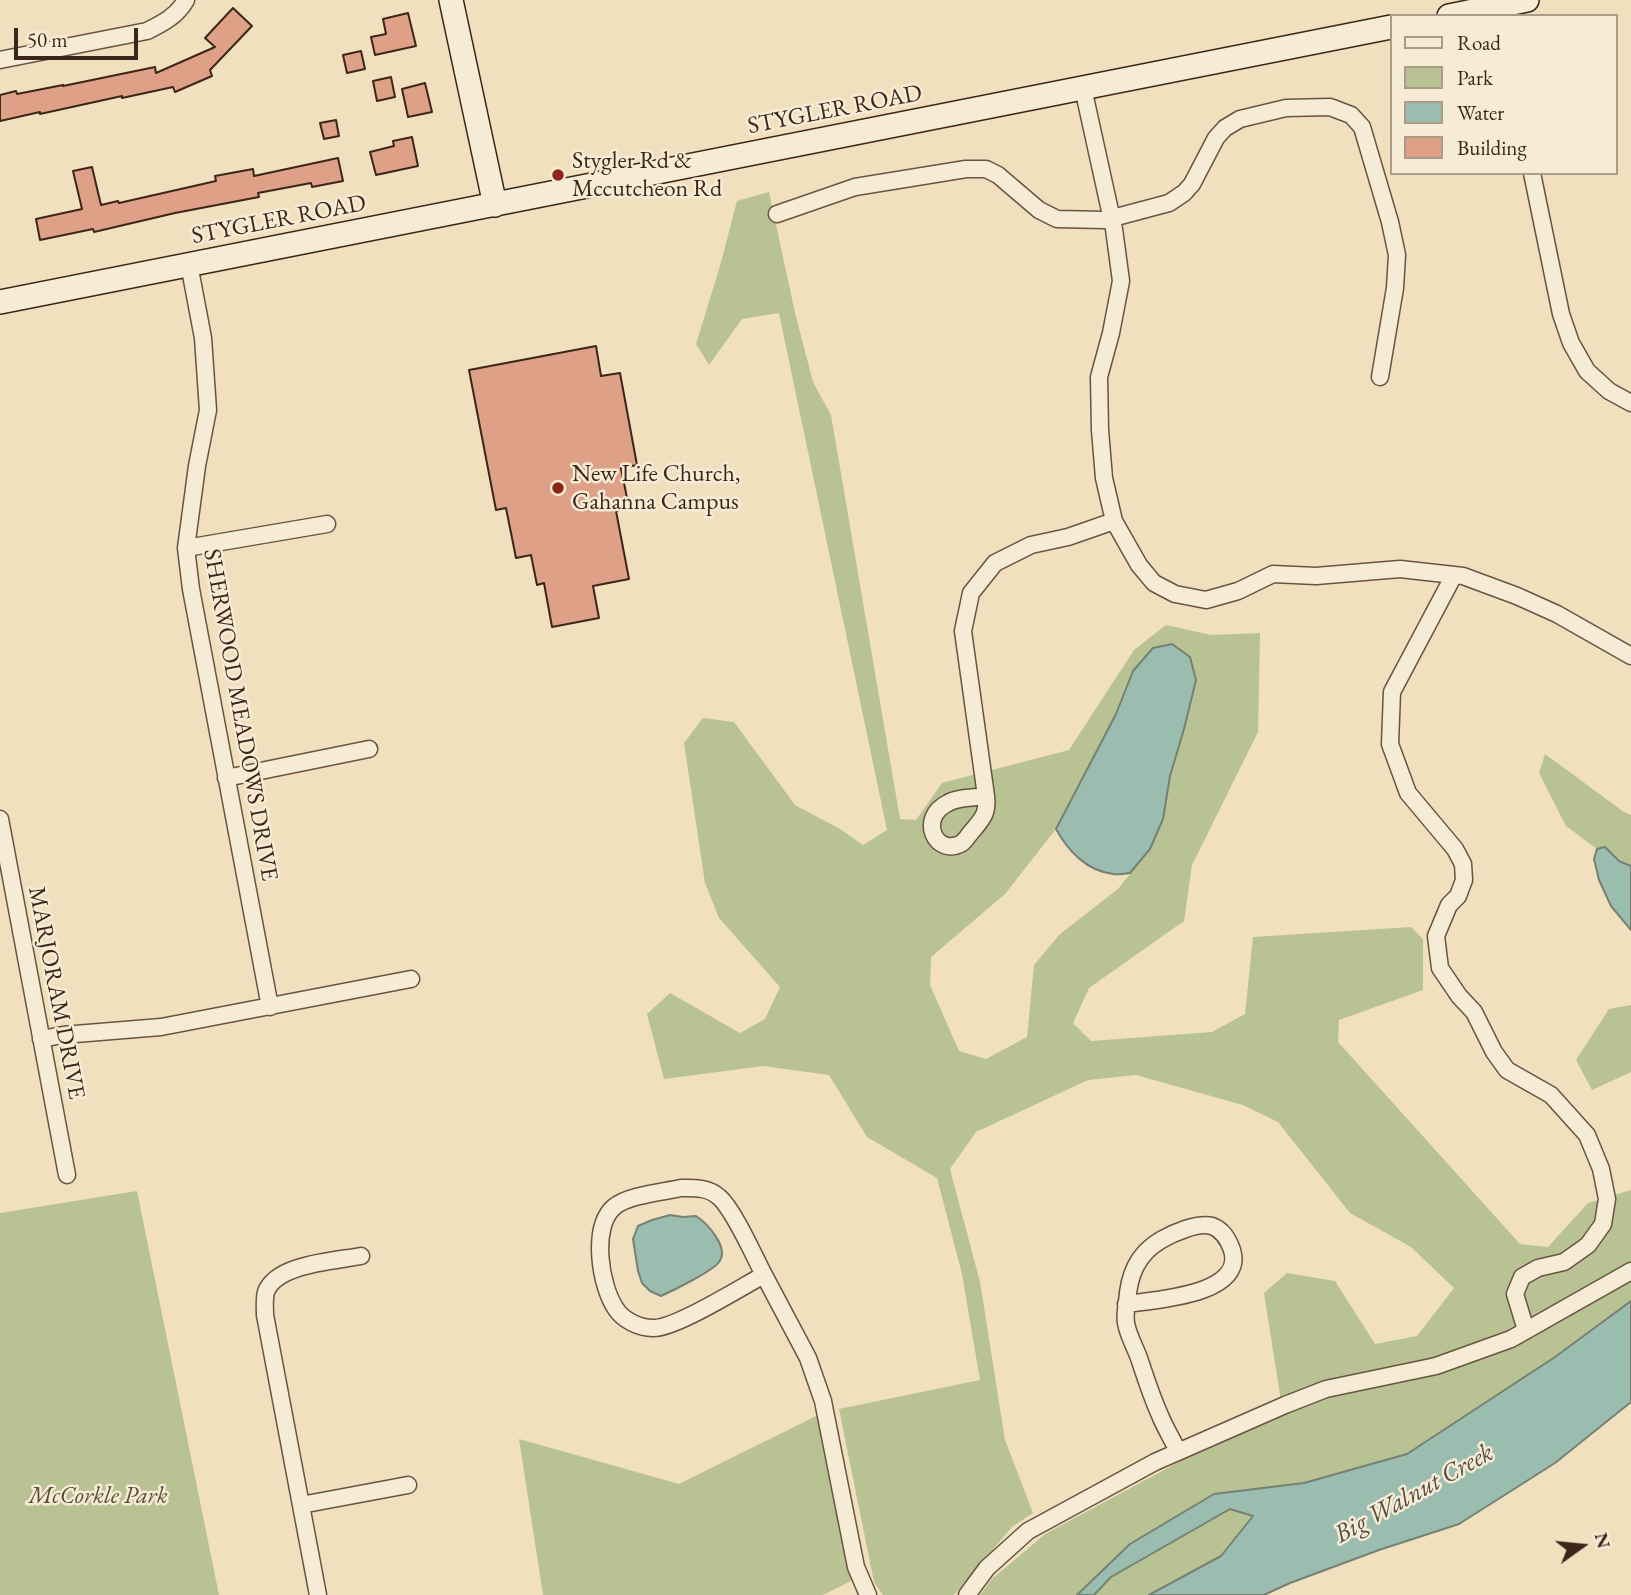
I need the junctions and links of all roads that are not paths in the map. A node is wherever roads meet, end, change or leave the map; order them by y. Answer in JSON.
{"nodes":[{"id":1,"x":451,"y":0,"type":"edge"},
{"id":2,"x":1527,"y":0,"type":"edge"},
{"id":3,"x":183,"y":5,"type":"edge"},
{"id":4,"x":1498,"y":11,"type":"edge"},
{"id":5,"x":1469,"y":14,"type":"edge"},
{"id":6,"x":1390,"y":27,"type":"edge"},
{"id":7,"x":0,"y":60,"type":"edge"},
{"id":8,"x":1083,"y":88,"type":"junction"},
{"id":9,"x":1532,"y":175,"type":"edge"},
{"id":10,"x":495,"y":205,"type":"junction"},
{"id":11,"x":777,"y":214,"type":"dead end"},
{"id":12,"x":1111,"y":219,"type":"junction"},
{"id":13,"x":189,"y":264,"type":"junction"},
{"id":14,"x":0,"y":302,"type":"edge"},
{"id":15,"x":1380,"y":377,"type":"dead end"},
{"id":16,"x":1631,"y":403,"type":"edge"},
{"id":17,"x":1114,"y":521,"type":"junction"},
{"id":18,"x":327,"y":524,"type":"dead end"},
{"id":19,"x":186,"y":548,"type":"junction"},
{"id":20,"x":1454,"y":575,"type":"junction"},
{"id":21,"x":1631,"y":656,"type":"edge"},
{"id":22,"x":369,"y":749,"type":"dead end"},
{"id":23,"x":226,"y":778,"type":"junction"},
{"id":24,"x":986,"y":796,"type":"dead end"},
{"id":25,"x":0,"y":818,"type":"edge"},
{"id":26,"x":411,"y":979,"type":"dead end"},
{"id":27,"x":270,"y":1007,"type":"junction"},
{"id":28,"x":41,"y":1038,"type":"junction"},
{"id":29,"x":67,"y":1175,"type":"dead end"},
{"id":30,"x":361,"y":1256,"type":"dead end"},
{"id":31,"x":1631,"y":1271,"type":"edge"},
{"id":32,"x":764,"y":1275,"type":"junction"},
{"id":33,"x":1126,"y":1304,"type":"junction"},
{"id":34,"x":1526,"y":1330,"type":"junction"},
{"id":35,"x":1178,"y":1451,"type":"junction"},
{"id":36,"x":408,"y":1485,"type":"dead end"},
{"id":37,"x":301,"y":1505,"type":"junction"},
{"id":38,"x":318,"y":1595,"type":"edge"},
{"id":39,"x":868,"y":1595,"type":"edge"},
{"id":40,"x":967,"y":1595,"type":"edge"}],
"edges":[{"from":1,"to":10,"type":"main road"},
{"from":2,"to":4,"type":"main road"},
{"from":3,"to":7,"type":"street"},
{"from":4,"to":5,"type":"main road"},
{"from":6,"to":8,"type":"main road","name":"STYGLER ROAD"},
{"from":8,"to":10,"type":"main road","name":"STYGLER ROAD"},
{"from":8,"to":12,"type":"street"},
{"from":9,"to":16,"type":"street"},
{"from":10,"to":13,"type":"main road","name":"STYGLER ROAD"},
{"from":11,"to":12,"type":"street"},
{"from":12,"to":15,"type":"street"},
{"from":12,"to":17,"type":"street"},
{"from":13,"to":14,"type":"main road","name":"STYGLER ROAD"},
{"from":13,"to":19,"type":"street","name":"SHERWOOD MEADOWS DRIVE"},
{"from":17,"to":20,"type":"street"},
{"from":17,"to":24,"type":"street"},
{"from":18,"to":19,"type":"street"},
{"from":19,"to":23,"type":"street","name":"SHERWOOD MEADOWS DRIVE"},
{"from":20,"to":21,"type":"street"},
{"from":20,"to":34,"type":"street"},
{"from":22,"to":23,"type":"street"},
{"from":23,"to":27,"type":"street","name":"SHERWOOD MEADOWS DRIVE"},
{"from":25,"to":28,"type":"street","name":"MARJORAM DRIVE"},
{"from":26,"to":27,"type":"street"},
{"from":27,"to":28,"type":"street"},
{"from":28,"to":29,"type":"street","name":"MARJORAM DRIVE"},
{"from":30,"to":37,"type":"street"},
{"from":31,"to":34,"type":"street"},
{"from":32,"to":32,"type":"street"},
{"from":32,"to":39,"type":"street"},
{"from":33,"to":33,"type":"street"},
{"from":33,"to":35,"type":"street"},
{"from":34,"to":35,"type":"street"},
{"from":35,"to":40,"type":"street"},
{"from":36,"to":37,"type":"street"},
{"from":37,"to":38,"type":"street"}]}
